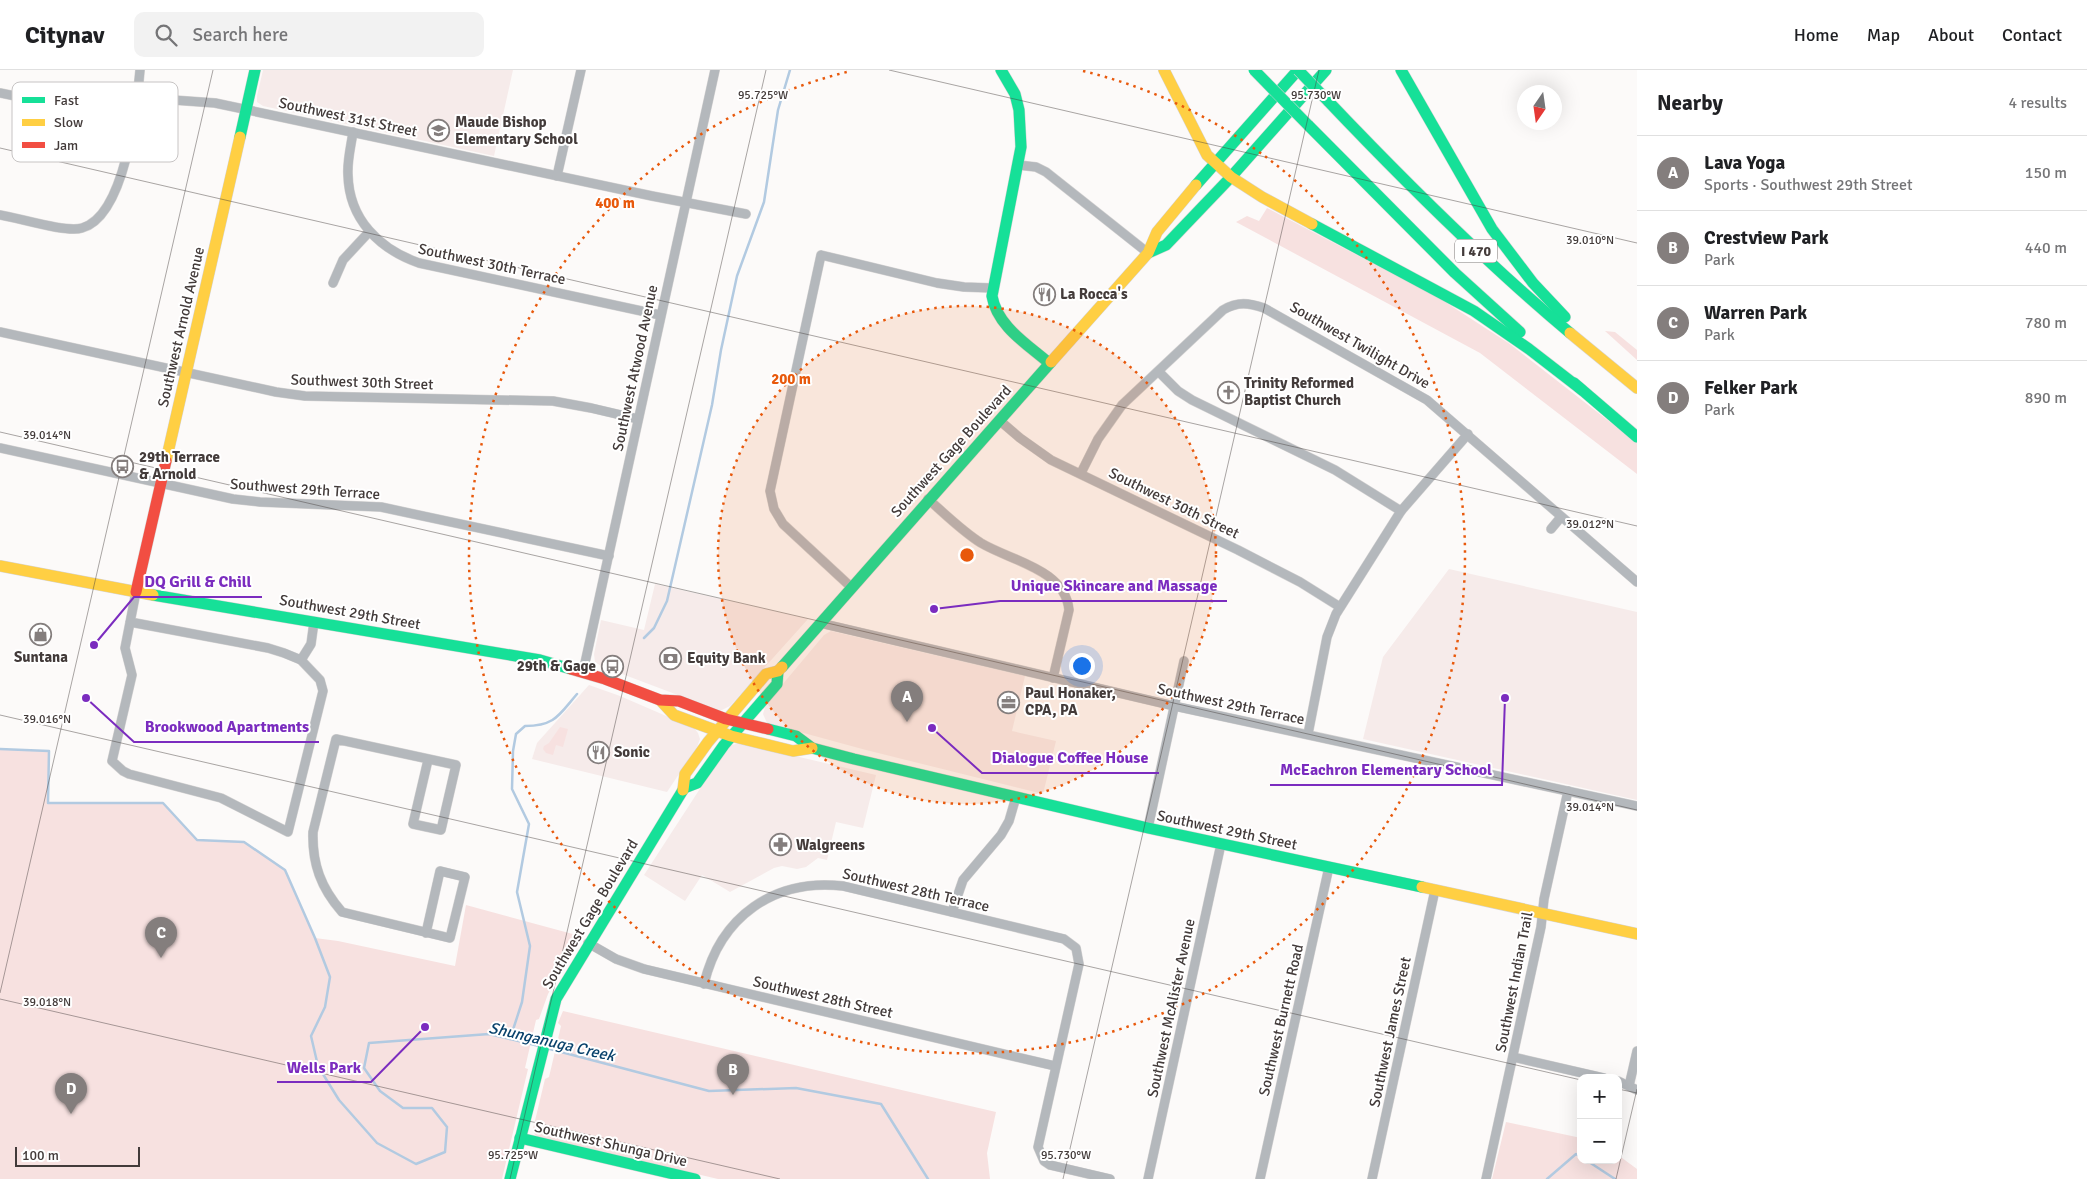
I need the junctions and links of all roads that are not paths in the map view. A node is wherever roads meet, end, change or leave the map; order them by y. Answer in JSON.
{"nodes":[{"id":1,"x":255,"y":70,"type":"edge"},
{"id":2,"x":581,"y":70,"type":"edge"},
{"id":3,"x":716,"y":70,"type":"edge"},
{"id":4,"x":1001,"y":70,"type":"edge"},
{"id":5,"x":1164,"y":70,"type":"edge"},
{"id":6,"x":1254,"y":70,"type":"edge"},
{"id":7,"x":1298,"y":70,"type":"edge"},
{"id":8,"x":1326,"y":70,"type":"edge"},
{"id":9,"x":1401,"y":70,"type":"edge"},
{"id":10,"x":178,"y":100,"type":"edge"},
{"id":11,"x":246,"y":108,"type":"junction"},
{"id":12,"x":353,"y":132,"type":"junction"},
{"id":13,"x":124,"y":162,"type":"edge"},
{"id":14,"x":1215,"y":163,"type":"junction"},
{"id":15,"x":1018,"y":165,"type":"junction"},
{"id":16,"x":557,"y":176,"type":"junction"},
{"id":17,"x":1231,"y":177,"type":"junction"},
{"id":18,"x":686,"y":203,"type":"junction"},
{"id":19,"x":746,"y":214,"type":"dead end"},
{"id":20,"x":0,"y":215,"type":"edge"},
{"id":21,"x":369,"y":232,"type":"junction"},
{"id":22,"x":1148,"y":253,"type":"junction"},
{"id":23,"x":333,"y":283,"type":"dead end"},
{"id":24,"x":992,"y":288,"type":"junction"},
{"id":25,"x":660,"y":315,"type":"junction"},
{"id":26,"x":0,"y":332,"type":"edge"},
{"id":27,"x":1049,"y":363,"type":"junction"},
{"id":28,"x":1159,"y":372,"type":"junction"},
{"id":29,"x":186,"y":373,"type":"junction"},
{"id":30,"x":1622,"y":376,"type":"junction"},
{"id":31,"x":1637,"y":388,"type":"edge"},
{"id":32,"x":1582,"y":390,"type":"junction"},
{"id":33,"x":638,"y":419,"type":"junction"},
{"id":34,"x":999,"y":420,"type":"junction"},
{"id":35,"x":1468,"y":434,"type":"junction"},
{"id":36,"x":1637,"y":437,"type":"edge"},
{"id":37,"x":0,"y":448,"type":"edge"},
{"id":38,"x":1081,"y":473,"type":"junction"},
{"id":39,"x":161,"y":483,"type":"junction"},
{"id":40,"x":928,"y":499,"type":"junction"},
{"id":41,"x":1401,"y":511,"type":"junction"},
{"id":42,"x":1561,"y":517,"type":"junction"},
{"id":43,"x":1550,"y":529,"type":"dead end"},
{"id":44,"x":609,"y":556,"type":"junction"},
{"id":45,"x":0,"y":566,"type":"edge"},
{"id":46,"x":1637,"y":582,"type":"edge"},
{"id":47,"x":851,"y":587,"type":"junction"},
{"id":48,"x":136,"y":592,"type":"junction"},
{"id":49,"x":1340,"y":607,"type":"junction"},
{"id":50,"x":130,"y":622,"type":"junction"},
{"id":51,"x":314,"y":622,"type":"junction"},
{"id":52,"x":820,"y":623,"type":"junction"},
{"id":53,"x":300,"y":660,"type":"junction"},
{"id":54,"x":1184,"y":661,"type":"dead end"},
{"id":55,"x":778,"y":671,"type":"junction"},
{"id":56,"x":583,"y":672,"type":"junction"},
{"id":57,"x":1053,"y":678,"type":"junction"},
{"id":58,"x":660,"y":700,"type":"junction"},
{"id":59,"x":1174,"y":706,"type":"junction"},
{"id":60,"x":726,"y":719,"type":"junction"},
{"id":61,"x":742,"y":723,"type":"junction"},
{"id":62,"x":716,"y":732,"type":"junction"},
{"id":63,"x":1308,"y":734,"type":"junction"},
{"id":64,"x":731,"y":736,"type":"junction"},
{"id":65,"x":812,"y":748,"type":"junction"},
{"id":66,"x":428,"y":760,"type":"junction"},
{"id":67,"x":684,"y":788,"type":"junction"},
{"id":68,"x":1568,"y":790,"type":"junction"},
{"id":69,"x":1016,"y":797,"type":"junction"},
{"id":70,"x":1637,"y":806,"type":"edge"},
{"id":71,"x":1148,"y":828,"type":"junction"},
{"id":72,"x":1221,"y":844,"type":"junction"},
{"id":73,"x":1330,"y":868,"type":"junction"},
{"id":74,"x":1435,"y":890,"type":"junction"},
{"id":75,"x":952,"y":912,"type":"junction"},
{"id":76,"x":1542,"y":913,"type":"junction"},
{"id":77,"x":426,"y":933,"type":"junction"},
{"id":78,"x":1637,"y":934,"type":"edge"},
{"id":79,"x":588,"y":943,"type":"junction"},
{"id":80,"x":704,"y":984,"type":"junction"},
{"id":81,"x":1637,"y":1051,"type":"edge"},
{"id":82,"x":1513,"y":1058,"type":"junction"},
{"id":83,"x":1055,"y":1066,"type":"junction"},
{"id":84,"x":1586,"y":1074,"type":"edge"},
{"id":85,"x":1633,"y":1088,"type":"edge"},
{"id":86,"x":520,"y":1138,"type":"junction"},
{"id":87,"x":510,"y":1179,"type":"edge"},
{"id":88,"x":695,"y":1179,"type":"edge"},
{"id":89,"x":1110,"y":1179,"type":"edge"},
{"id":90,"x":1148,"y":1179,"type":"edge"},
{"id":91,"x":1260,"y":1179,"type":"edge"},
{"id":92,"x":1372,"y":1179,"type":"edge"},
{"id":93,"x":1486,"y":1179,"type":"edge"}],
"edges":[{"from":1,"to":11,"type":"main road","name":"Southwest Arnold Avenue"},
{"from":2,"to":16,"type":"street"},
{"from":3,"to":18,"type":"street","name":"Southwest Atwood Avenue"},
{"from":4,"to":15,"type":"main road"},
{"from":5,"to":14,"type":"main road"},
{"from":6,"to":32,"type":"main road","number":"I 470","bridge":true},
{"from":7,"to":14,"type":"main road","name":"Southwest Gage Boulevard"},
{"from":7,"to":30,"type":"main road","number":"I 470","bridge":true},
{"from":8,"to":17,"type":"main road","name":"Southwest Gage Boulevard"},
{"from":9,"to":30,"type":"main road"},
{"from":10,"to":11,"type":"street","name":"Southwest 31st Street"},
{"from":11,"to":12,"type":"street","name":"Southwest 31st Street"},
{"from":11,"to":29,"type":"main road","name":"Southwest Arnold Avenue"},
{"from":12,"to":16,"type":"street","name":"Southwest 31st Street"},
{"from":12,"to":21,"type":"street","name":"Southwest 30th Terrace"},
{"from":13,"to":20,"type":"street"},
{"from":14,"to":17,"type":"main road"},
{"from":14,"to":22,"type":"main road","name":"Southwest Gage Boulevard"},
{"from":15,"to":22,"type":"street"},
{"from":15,"to":24,"type":"main road"},
{"from":16,"to":18,"type":"street","name":"Southwest 31st Street"},
{"from":17,"to":22,"type":"main road","name":"Southwest Gage Boulevard"},
{"from":17,"to":32,"type":"main road"},
{"from":18,"to":19,"type":"street","name":"Southwest 31st Street"},
{"from":18,"to":25,"type":"street","name":"Southwest Atwood Avenue"},
{"from":21,"to":23,"type":"street"},
{"from":21,"to":25,"type":"street","name":"Southwest 30th Terrace"},
{"from":22,"to":27,"type":"main road","name":"Southwest Gage Boulevard"},
{"from":24,"to":27,"type":"main road"},
{"from":24,"to":47,"type":"street"},
{"from":25,"to":33,"type":"street","name":"Southwest Atwood Avenue"},
{"from":26,"to":29,"type":"street","name":"Southwest 30th Street"},
{"from":27,"to":34,"type":"main road","name":"Southwest Gage Boulevard"},
{"from":28,"to":35,"type":"street","name":"Southwest Twilight Drive"},
{"from":28,"to":38,"type":"street","name":"Southwest Twilight Drive"},
{"from":28,"to":41,"type":"street"},
{"from":29,"to":33,"type":"street","name":"Southwest 30th Street"},
{"from":29,"to":39,"type":"main road","name":"Southwest Arnold Avenue"},
{"from":30,"to":31,"type":"main road","number":"I 470"},
{"from":32,"to":36,"type":"main road","number":"I 470"},
{"from":33,"to":44,"type":"street","name":"Southwest Atwood Avenue"},
{"from":34,"to":38,"type":"street","name":"Southwest 30th Street"},
{"from":34,"to":40,"type":"main road","name":"Southwest Gage Boulevard"},
{"from":35,"to":41,"type":"street"},
{"from":35,"to":42,"type":"street","name":"Southwest Twilight Drive"},
{"from":37,"to":39,"type":"street","name":"Southwest 29th Terrace"},
{"from":38,"to":49,"type":"street","name":"Southwest 30th Street"},
{"from":39,"to":44,"type":"street","name":"Southwest 29th Terrace"},
{"from":39,"to":48,"type":"main road","name":"Southwest Arnold Avenue"},
{"from":40,"to":47,"type":"main road","name":"Southwest Gage Boulevard"},
{"from":40,"to":57,"type":"street"},
{"from":41,"to":49,"type":"street"},
{"from":42,"to":43,"type":"street"},
{"from":42,"to":46,"type":"street","name":"Southwest Twilight Drive"},
{"from":44,"to":56,"type":"street","name":"Southwest Atwood Avenue"},
{"from":45,"to":48,"type":"main road","name":"Southwest 29th Street"},
{"from":47,"to":52,"type":"main road","name":"Southwest Gage Boulevard"},
{"from":48,"to":50,"type":"street"},
{"from":48,"to":51,"type":"main road","name":"Southwest 29th Street"},
{"from":49,"to":63,"type":"street"},
{"from":50,"to":53,"type":"street"},
{"from":50,"to":53,"type":"street"},
{"from":51,"to":53,"type":"street"},
{"from":51,"to":56,"type":"main road","name":"Southwest 29th Street"},
{"from":52,"to":55,"type":"main road","name":"Southwest Gage Boulevard"},
{"from":52,"to":57,"type":"street","name":"Southwest 29th Terrace"},
{"from":54,"to":59,"type":"street"},
{"from":55,"to":60,"type":"main road","name":"Southwest Gage Boulevard"},
{"from":55,"to":61,"type":"main road","name":"Southwest Gage Boulevard"},
{"from":56,"to":58,"type":"main road","name":"Southwest 29th Street"},
{"from":57,"to":59,"type":"street","name":"Southwest 29th Terrace"},
{"from":58,"to":60,"type":"main road","name":"Southwest 29th Street"},
{"from":58,"to":62,"type":"main road","name":"Southwest 29th Street"},
{"from":59,"to":63,"type":"street","name":"Southwest 29th Terrace"},
{"from":59,"to":71,"type":"street"},
{"from":60,"to":61,"type":"main road","name":"Southwest 29th Street"},
{"from":60,"to":62,"type":"main road","name":"Southwest Gage Boulevard"},
{"from":61,"to":64,"type":"main road","name":"Southwest Gage Boulevard"},
{"from":61,"to":65,"type":"main road","name":"Southwest 29th Street"},
{"from":62,"to":64,"type":"main road","name":"Southwest 29th Street"},
{"from":62,"to":67,"type":"main road","name":"Southwest Gage Boulevard"},
{"from":63,"to":68,"type":"street","name":"Southwest 29th Terrace"},
{"from":64,"to":65,"type":"main road","name":"Southwest 29th Street"},
{"from":64,"to":67,"type":"main road","name":"Southwest Gage Boulevard"},
{"from":65,"to":69,"type":"main road","name":"Southwest 29th Street"},
{"from":66,"to":66,"type":"street"},
{"from":66,"to":77,"type":"street"},
{"from":67,"to":79,"type":"main road","name":"Southwest Gage Boulevard"},
{"from":68,"to":70,"type":"street","name":"Southwest 29th Terrace"},
{"from":68,"to":76,"type":"street","name":"Southwest Indian Trail"},
{"from":69,"to":71,"type":"main road","name":"Southwest 29th Street"},
{"from":69,"to":75,"type":"street"},
{"from":71,"to":72,"type":"main road","name":"Southwest 29th Street"},
{"from":72,"to":73,"type":"main road","name":"Southwest 29th Street"},
{"from":72,"to":90,"type":"street","name":"Southwest McAlister Avenue"},
{"from":73,"to":74,"type":"main road","name":"Southwest 29th Street"},
{"from":73,"to":91,"type":"street","name":"Southwest Burnett Road"},
{"from":74,"to":76,"type":"main road","name":"Southwest 29th Street"},
{"from":74,"to":92,"type":"street","name":"Southwest James Street"},
{"from":75,"to":80,"type":"street","name":"Southwest 28th Terrace"},
{"from":75,"to":83,"type":"street","name":"Southwest 28th Terrace"},
{"from":76,"to":78,"type":"main road","name":"Southwest 29th Street"},
{"from":76,"to":82,"type":"street","name":"Southwest Indian Trail"},
{"from":77,"to":77,"type":"street"},
{"from":79,"to":80,"type":"street","name":"Southwest 28th Street"},
{"from":79,"to":86,"type":"main road","name":"Southwest Gage Boulevard"},
{"from":80,"to":83,"type":"street","name":"Southwest 28th Street"},
{"from":81,"to":85,"type":"street"},
{"from":82,"to":84,"type":"street"},
{"from":82,"to":93,"type":"street","name":"Southwest Indian Trail"},
{"from":83,"to":89,"type":"street"},
{"from":86,"to":87,"type":"main road","name":"Southwest Gage Boulevard"},
{"from":86,"to":88,"type":"main road","name":"Southwest Shunga Drive"}]}
